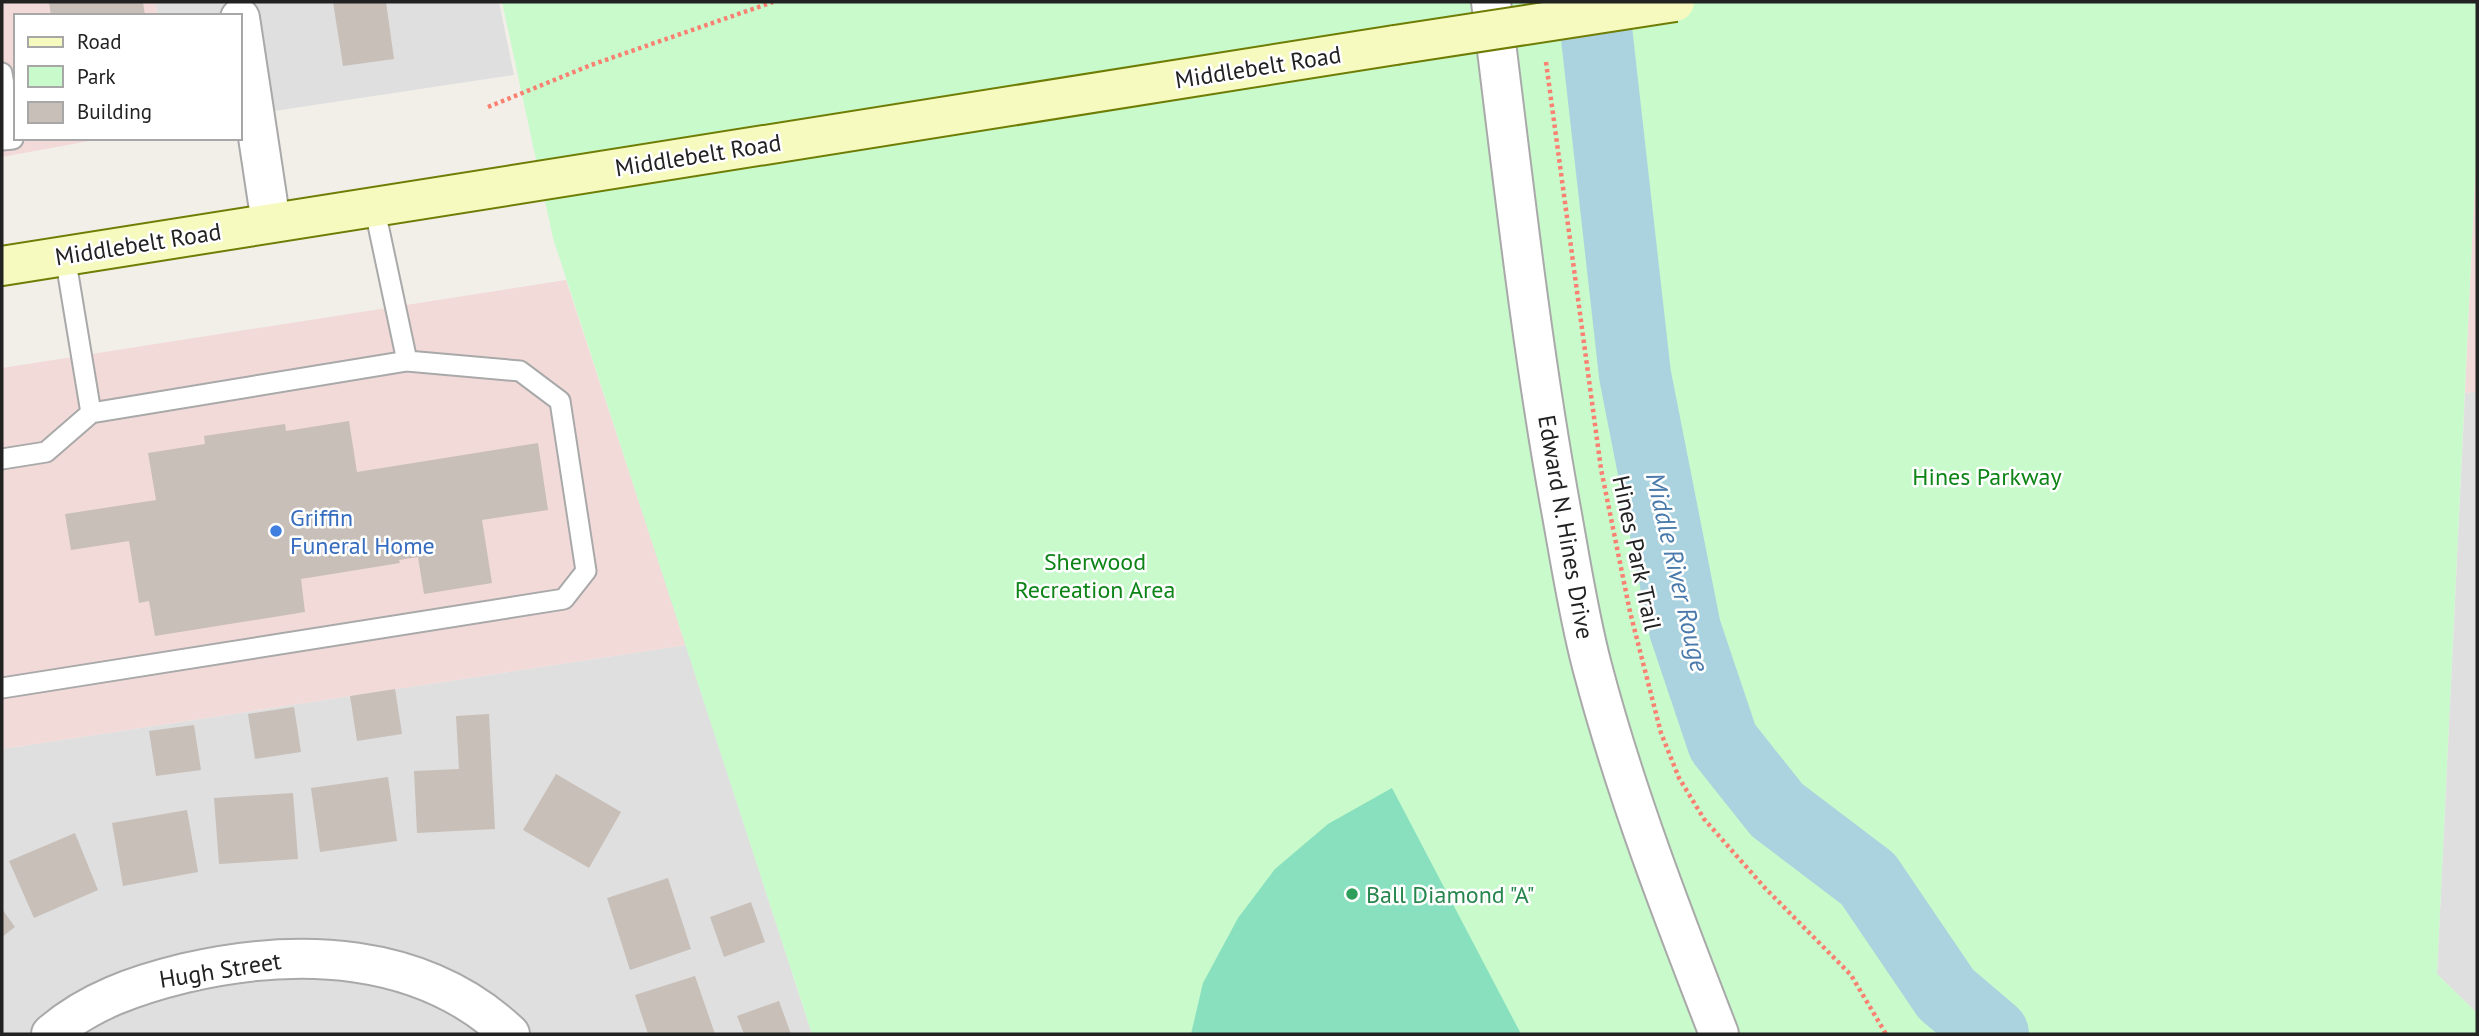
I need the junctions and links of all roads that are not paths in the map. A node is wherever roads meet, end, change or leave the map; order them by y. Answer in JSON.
{"nodes":[{"id":1,"x":1491,"y":2,"type":"edge"},
{"id":2,"x":1675,"y":2,"type":"edge"},
{"id":3,"x":242,"y":30,"type":"edge"},
{"id":4,"x":2,"y":73,"type":"edge"},
{"id":5,"x":2,"y":140,"type":"edge"},
{"id":6,"x":374,"y":206,"type":"junction"},
{"id":7,"x":271,"y":223,"type":"junction"},
{"id":8,"x":65,"y":256,"type":"junction"},
{"id":9,"x":2,"y":266,"type":"edge"},
{"id":10,"x":407,"y":360,"type":"junction"},
{"id":11,"x":91,"y":413,"type":"junction"},
{"id":12,"x":2,"y":459,"type":"edge"},
{"id":13,"x":2,"y":688,"type":"edge"},
{"id":14,"x":51,"y":1034,"type":"edge"},
{"id":15,"x":510,"y":1034,"type":"edge"},
{"id":16,"x":1718,"y":1034,"type":"edge"}],
"edges":[{"from":1,"to":16,"type":"street","name":"Edward N. Hines Drive"},
{"from":2,"to":6,"type":"main road","name":"Middlebelt Road","bridge":true},
{"from":3,"to":7,"type":"street"},
{"from":4,"to":5,"type":"lane"},
{"from":6,"to":7,"type":"main road","name":"Middlebelt Road"},
{"from":6,"to":10,"type":"lane"},
{"from":7,"to":8,"type":"main road","name":"Middlebelt Road"},
{"from":8,"to":9,"type":"main road","name":"Middlebelt Road"},
{"from":8,"to":11,"type":"lane"},
{"from":10,"to":11,"type":"lane"},
{"from":10,"to":13,"type":"lane"},
{"from":11,"to":12,"type":"lane"},
{"from":14,"to":15,"type":"street","name":"Hugh Street"}]}
